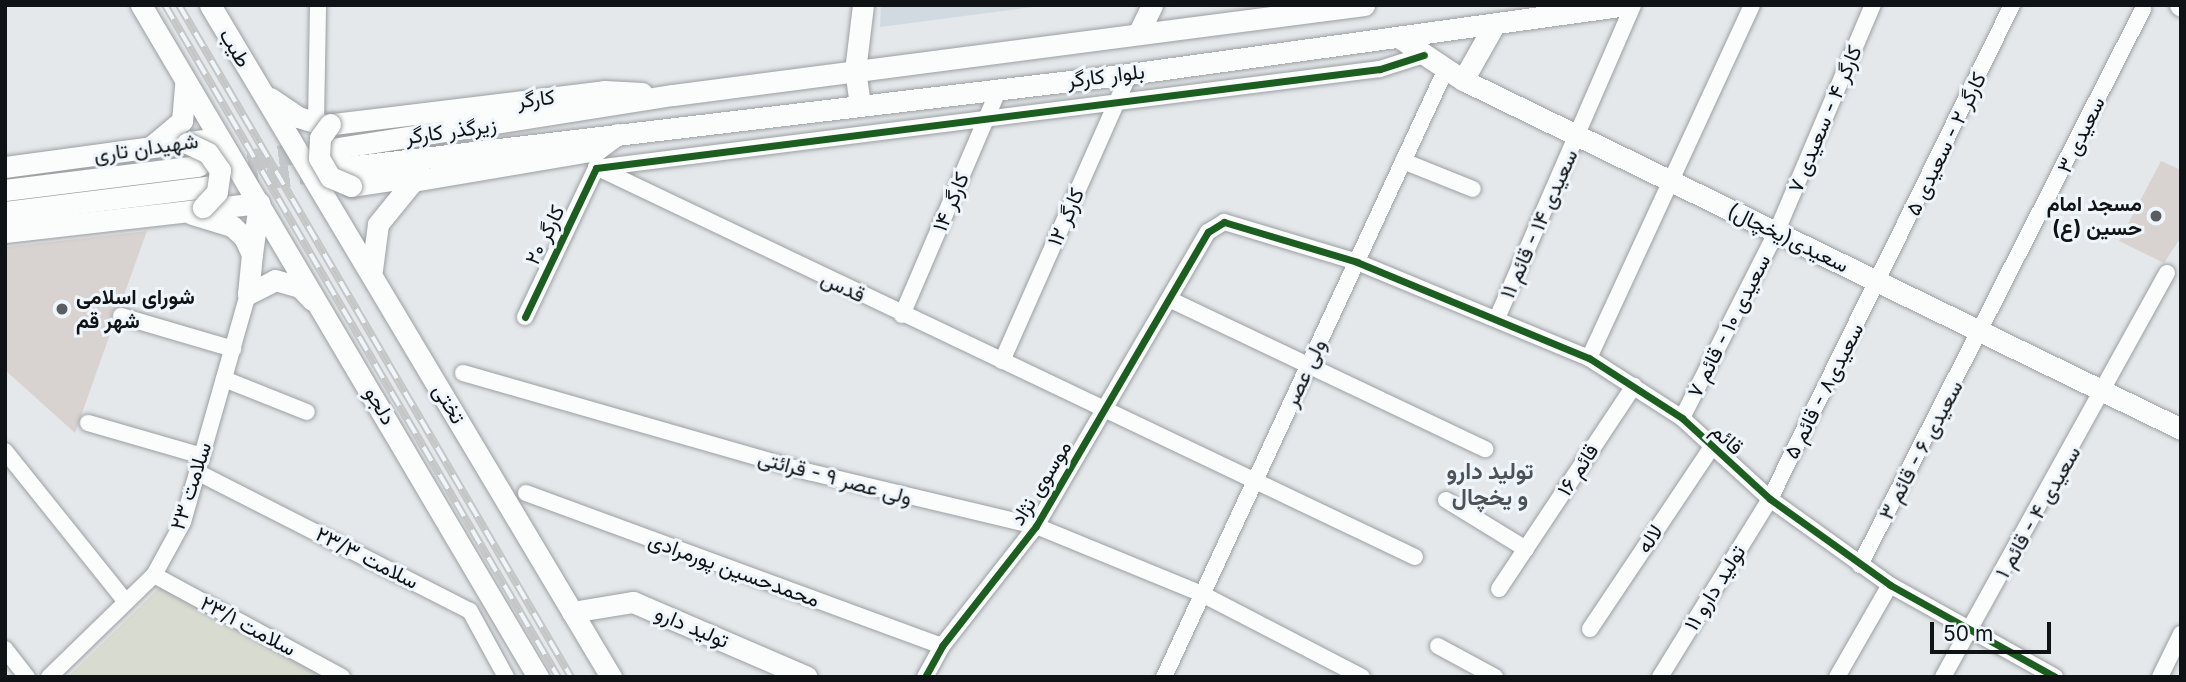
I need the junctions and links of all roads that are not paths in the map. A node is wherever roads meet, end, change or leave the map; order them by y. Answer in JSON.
{"nodes":[{"id":1,"x":141,"y":5,"type":"edge"},
{"id":2,"x":210,"y":5,"type":"edge"},
{"id":3,"x":318,"y":5,"type":"edge"},
{"id":4,"x":863,"y":5,"type":"edge"},
{"id":5,"x":1152,"y":5,"type":"edge"},
{"id":6,"x":1364,"y":5,"type":"edge"},
{"id":7,"x":1627,"y":5,"type":"edge"},
{"id":8,"x":1633,"y":5,"type":"edge"},
{"id":9,"x":1752,"y":5,"type":"edge"},
{"id":10,"x":1873,"y":5,"type":"edge"},
{"id":11,"x":2012,"y":5,"type":"edge"},
{"id":12,"x":2143,"y":9,"type":"dead end"},
{"id":13,"x":1493,"y":27,"type":"junction"},
{"id":14,"x":1139,"y":32,"type":"junction"},
{"id":15,"x":1400,"y":38,"type":"junction"},
{"id":16,"x":1424,"y":55,"type":"junction"},
{"id":17,"x":855,"y":71,"type":"junction"},
{"id":18,"x":1129,"y":74,"type":"junction"},
{"id":19,"x":1454,"y":75,"type":"junction"},
{"id":20,"x":184,"y":81,"type":"junction"},
{"id":21,"x":999,"y":89,"type":"junction"},
{"id":22,"x":261,"y":90,"type":"junction"},
{"id":23,"x":673,"y":94,"type":"junction"},
{"id":24,"x":1119,"y":102,"type":"junction"},
{"id":25,"x":860,"y":105,"type":"junction"},
{"id":26,"x":577,"y":113,"type":"joint"},
{"id":27,"x":987,"y":118,"type":"junction"},
{"id":28,"x":323,"y":123,"type":"junction"},
{"id":29,"x":286,"y":131,"type":"joint"},
{"id":30,"x":1580,"y":133,"type":"junction"},
{"id":31,"x":218,"y":138,"type":"junction"},
{"id":32,"x":187,"y":142,"type":"junction"},
{"id":33,"x":146,"y":148,"type":"junction"},
{"id":34,"x":592,"y":151,"type":"junction"},
{"id":35,"x":1403,"y":161,"type":"junction"},
{"id":36,"x":200,"y":166,"type":"tunnel mouth"},
{"id":37,"x":5,"y":167,"type":"edge"},
{"id":38,"x":436,"y":173,"type":"junction"},
{"id":39,"x":1670,"y":180,"type":"junction"},
{"id":40,"x":1473,"y":189,"type":"dead end"},
{"id":41,"x":5,"y":190,"type":"edge"},
{"id":42,"x":205,"y":197,"type":"junction"},
{"id":43,"x":259,"y":203,"type":"junction"},
{"id":44,"x":170,"y":211,"type":"junction"},
{"id":45,"x":5,"y":212,"type":"edge"},
{"id":46,"x":1213,"y":224,"type":"joint"},
{"id":47,"x":5,"y":232,"type":"edge"},
{"id":48,"x":1776,"y":233,"type":"junction"},
{"id":49,"x":252,"y":254,"type":"junction"},
{"id":50,"x":1357,"y":262,"type":"junction"},
{"id":51,"x":372,"y":270,"type":"junction"},
{"id":52,"x":2167,"y":273,"type":"dead end"},
{"id":53,"x":1879,"y":283,"type":"junction"},
{"id":54,"x":248,"y":294,"type":"junction"},
{"id":55,"x":1171,"y":300,"type":"junction"},
{"id":56,"x":902,"y":315,"type":"junction"},
{"id":57,"x":121,"y":316,"type":"dead end"},
{"id":58,"x":1498,"y":316,"type":"junction"},
{"id":59,"x":328,"y":317,"type":"junction"},
{"id":60,"x":525,"y":317,"type":"dead end"},
{"id":61,"x":1981,"y":336,"type":"junction"},
{"id":62,"x":233,"y":349,"type":"junction"},
{"id":63,"x":1589,"y":358,"type":"junction"},
{"id":64,"x":1002,"y":360,"type":"junction"},
{"id":65,"x":1309,"y":363,"type":"junction"},
{"id":66,"x":463,"y":373,"type":"dead end"},
{"id":67,"x":224,"y":379,"type":"junction"},
{"id":68,"x":1634,"y":386,"type":"junction"},
{"id":69,"x":2104,"y":393,"type":"junction"},
{"id":70,"x":1108,"y":409,"type":"junction"},
{"id":71,"x":307,"y":412,"type":"dead end"},
{"id":72,"x":1682,"y":418,"type":"junction"},
{"id":73,"x":88,"y":423,"type":"dead end"},
{"id":74,"x":2181,"y":429,"type":"edge"},
{"id":75,"x":1485,"y":449,"type":"dead end"},
{"id":76,"x":1710,"y":450,"type":"junction"},
{"id":77,"x":5,"y":451,"type":"edge"},
{"id":78,"x":200,"y":464,"type":"junction"},
{"id":79,"x":1255,"y":480,"type":"junction"},
{"id":80,"x":526,"y":493,"type":"dead end"},
{"id":81,"x":1770,"y":499,"type":"junction"},
{"id":82,"x":1446,"y":500,"type":"dead end"},
{"id":83,"x":1036,"y":526,"type":"junction"},
{"id":84,"x":1527,"y":549,"type":"junction"},
{"id":85,"x":1415,"y":557,"type":"dead end"},
{"id":86,"x":1860,"y":565,"type":"junction"},
{"id":87,"x":154,"y":575,"type":"junction"},
{"id":88,"x":1890,"y":585,"type":"junction"},
{"id":89,"x":1499,"y":589,"type":"dead end"},
{"id":90,"x":1202,"y":594,"type":"junction"},
{"id":91,"x":125,"y":601,"type":"junction"},
{"id":92,"x":572,"y":612,"type":"junction"},
{"id":93,"x":1590,"y":629,"type":"dead end"},
{"id":94,"x":1970,"y":630,"type":"junction"},
{"id":95,"x":2181,"y":634,"type":"edge"},
{"id":96,"x":942,"y":646,"type":"junction"},
{"id":97,"x":1438,"y":646,"type":"dead end"},
{"id":98,"x":5,"y":649,"type":"edge"},
{"id":99,"x":2166,"y":675,"type":"edge"},
{"id":100,"x":27,"y":677,"type":"edge"},
{"id":101,"x":49,"y":677,"type":"edge"},
{"id":102,"x":342,"y":677,"type":"edge"},
{"id":103,"x":506,"y":677,"type":"edge"},
{"id":104,"x":538,"y":677,"type":"edge"},
{"id":105,"x":611,"y":677,"type":"edge"},
{"id":106,"x":807,"y":677,"type":"edge"},
{"id":107,"x":925,"y":677,"type":"edge"},
{"id":108,"x":1164,"y":677,"type":"edge"},
{"id":109,"x":1362,"y":677,"type":"edge"},
{"id":110,"x":1495,"y":677,"type":"edge"},
{"id":111,"x":1660,"y":677,"type":"edge"},
{"id":112,"x":1837,"y":677,"type":"edge"},
{"id":113,"x":1943,"y":677,"type":"edge"},
{"id":114,"x":2055,"y":677,"type":"edge"}],
"edges":[{"from":1,"to":20,"type":"street","name":"شهیدان تاری"},
{"from":2,"to":22,"type":"street","name":"طیب"},
{"from":3,"to":28,"type":"street"},
{"from":4,"to":17,"type":"street"},
{"from":5,"to":14,"type":"street"},
{"from":6,"to":14,"type":"street","name":"بلوار کارگر"},
{"from":7,"to":13,"type":"street","name":"بلوار کارگر"},
{"from":8,"to":30,"type":"street","name":"سعیدی ۱۴ - قائم ۱۱"},
{"from":9,"to":39,"type":"street"},
{"from":10,"to":48,"type":"street","name":"کارگر ۴ - سعیدی ۷"},
{"from":11,"to":53,"type":"street","name":"کارگر ۲ - سعیدی ۵"},
{"from":12,"to":61,"type":"street","name":"سعیدی ۳"},
{"from":13,"to":15,"type":"street","name":"بلوار کارگر"},
{"from":13,"to":19,"type":"street"},
{"from":14,"to":17,"type":"street","name":"بلوار کارگر"},
{"from":15,"to":16,"type":"street","name":"سعیدی(یخچال)"},
{"from":15,"to":18,"type":"street","name":"بلوار کارگر"},
{"from":16,"to":19,"type":"street","name":"سعیدی(یخچال)"},
{"from":16,"to":24,"type":"street"},
{"from":17,"to":23,"type":"street","name":"بلوار کارگر"},
{"from":17,"to":25,"type":"street"},
{"from":18,"to":21,"type":"street","name":"بلوار کارگر"},
{"from":18,"to":24,"type":"street","name":"کارگر ۱۲"},
{"from":19,"to":30,"type":"street","name":"سعیدی(یخچال)"},
{"from":19,"to":35,"type":"street","name":"ولی عصر"},
{"from":20,"to":31,"type":"street","name":"شهیدان تاری"},
{"from":20,"to":33,"type":"street"},
{"from":21,"to":25,"type":"street","name":"بلوار کارگر"},
{"from":21,"to":27,"type":"street","name":"کارگر ۱۴"},
{"from":22,"to":28,"type":"street"},
{"from":22,"to":29,"type":"street","name":"طیب"},
{"from":23,"to":26,"type":"street","name":"بلوار کارگر"},
{"from":23,"to":28,"type":"street","name":"کارگر"},
{"from":24,"to":27,"type":"street"},
{"from":24,"to":64,"type":"street","name":"کارگر ۱۲"},
{"from":25,"to":34,"type":"street","name":"بلوار کارگر"},
{"from":26,"to":34,"type":"street","name":"زیرگذر کارگر"},
{"from":27,"to":34,"type":"street"},
{"from":27,"to":56,"type":"street","name":"کارگر ۱۴"},
{"from":28,"to":38,"type":"street","bridge":true},
{"from":29,"to":51,"type":"street","name":"تختی"},
{"from":30,"to":39,"type":"street","name":"سعیدی(یخچال)"},
{"from":30,"to":58,"type":"street","name":"سعیدی ۱۴ - قائم ۱۱"},
{"from":31,"to":32,"type":"street","name":"شهیدان تاری"},
{"from":31,"to":43,"type":"street","name":"دلجو"},
{"from":32,"to":33,"type":"street","name":"شهیدان تاری"},
{"from":32,"to":42,"type":"street","bridge":true},
{"from":33,"to":37,"type":"street","name":"شهیدان تاری"},
{"from":34,"to":38,"type":"street"},
{"from":34,"to":56,"type":"street","name":"قدس"},
{"from":34,"to":60,"type":"street","name":"کارگر ۲۰"},
{"from":35,"to":40,"type":"street"},
{"from":35,"to":50,"type":"street","name":"ولی عصر"},
{"from":36,"to":41,"type":"street"},
{"from":38,"to":51,"type":"street"},
{"from":39,"to":48,"type":"street","name":"سعیدی(یخچال)"},
{"from":39,"to":63,"type":"street"},
{"from":42,"to":43,"type":"street"},
{"from":42,"to":44,"type":"street"},
{"from":42,"to":45,"type":"street"},
{"from":43,"to":49,"type":"street"},
{"from":43,"to":59,"type":"street","name":"دلجو"},
{"from":44,"to":47,"type":"street"},
{"from":44,"to":49,"type":"street"},
{"from":46,"to":50,"type":"street","name":"قائم"},
{"from":46,"to":55,"type":"street","name":"موسوی نژاد"},
{"from":48,"to":53,"type":"street","name":"سعیدی(یخچال)"},
{"from":48,"to":72,"type":"street","name":"سعیدی ۱۰ - قائم ۷"},
{"from":49,"to":54,"type":"street"},
{"from":50,"to":58,"type":"street","name":"قائم"},
{"from":50,"to":65,"type":"street","name":"ولی عصر"},
{"from":51,"to":92,"type":"street","name":"تختی"},
{"from":52,"to":69,"type":"street","name":"سعیدی ۴ - قائم ۱"},
{"from":53,"to":61,"type":"street","name":"سعیدی(یخچال)"},
{"from":53,"to":81,"type":"street","name":"سعیدی۸ - قائم ۵"},
{"from":54,"to":59,"type":"street"},
{"from":54,"to":62,"type":"street","name":"سلامت ۲۳"},
{"from":55,"to":65,"type":"street"},
{"from":55,"to":70,"type":"street","name":"موسوی نژاد"},
{"from":56,"to":64,"type":"street","name":"قدس"},
{"from":57,"to":62,"type":"street"},
{"from":58,"to":63,"type":"street","name":"قائم"},
{"from":59,"to":104,"type":"street","name":"دلجو"},
{"from":61,"to":69,"type":"street","name":"سعیدی(یخچال)"},
{"from":61,"to":86,"type":"street","name":"سعیدی ۶ - قائم ۳"},
{"from":62,"to":67,"type":"street","name":"سلامت ۲۳"},
{"from":63,"to":68,"type":"street","name":"قائم"},
{"from":64,"to":70,"type":"street","name":"قدس"},
{"from":65,"to":75,"type":"street"},
{"from":65,"to":79,"type":"street","name":"ولی عصر"},
{"from":66,"to":83,"type":"street","name":"ولی عصر ۹ - قرائتی"},
{"from":67,"to":71,"type":"street"},
{"from":67,"to":78,"type":"street","name":"سلامت ۲۳"},
{"from":68,"to":72,"type":"street","name":"قائم"},
{"from":68,"to":84,"type":"street","name":"قائم ۱۶"},
{"from":69,"to":74,"type":"street","name":"سعیدی(یخچال)"},
{"from":69,"to":94,"type":"street","name":"سعیدی ۴ - قائم ۱"},
{"from":70,"to":79,"type":"street","name":"قدس"},
{"from":70,"to":83,"type":"street","name":"موسوی نژاد"},
{"from":72,"to":76,"type":"street","name":"قائم"},
{"from":73,"to":78,"type":"street","name":"سلامت ۲۳/۳"},
{"from":76,"to":81,"type":"street","name":"قائم"},
{"from":76,"to":93,"type":"street","name":"لاله"},
{"from":77,"to":91,"type":"street"},
{"from":78,"to":87,"type":"street","name":"سلامت ۲۳"},
{"from":78,"to":103,"type":"street","name":"سلامت ۲۳/۳"},
{"from":79,"to":85,"type":"street","name":"قدس"},
{"from":79,"to":90,"type":"street","name":"ولی عصر"},
{"from":80,"to":96,"type":"street","name":"محمدحسین پورمرادی"},
{"from":81,"to":86,"type":"street","name":"قائم"},
{"from":81,"to":111,"type":"street","name":"تولید دارو ۱۱"},
{"from":82,"to":84,"type":"street"},
{"from":83,"to":90,"type":"street","name":"ولی عصر ۹ - قرائتی"},
{"from":83,"to":96,"type":"street","name":"موسوی نژاد"},
{"from":84,"to":89,"type":"street","name":"قائم ۱۶"},
{"from":86,"to":88,"type":"street","name":"قائم"},
{"from":87,"to":91,"type":"street","name":"سلامت ۲۳"},
{"from":87,"to":102,"type":"street","name":"سلامت ۲۳/۱"},
{"from":88,"to":94,"type":"street","name":"قائم"},
{"from":88,"to":112,"type":"street"},
{"from":90,"to":108,"type":"street","name":"ولی عصر"},
{"from":90,"to":109,"type":"street","name":"ولی عصر ۹ - قرائتی"},
{"from":91,"to":101,"type":"street","name":"سلامت ۲۳"},
{"from":92,"to":105,"type":"street","name":"تختی"},
{"from":92,"to":106,"type":"street","name":"تولید دارو"},
{"from":94,"to":113,"type":"street","name":"سعیدی ۴ - قائم ۱"},
{"from":94,"to":114,"type":"street","name":"قائم"},
{"from":95,"to":99,"type":"street"},
{"from":96,"to":107,"type":"street","name":"موسوی نژاد"},
{"from":97,"to":110,"type":"street"},
{"from":98,"to":100,"type":"street"}]}
